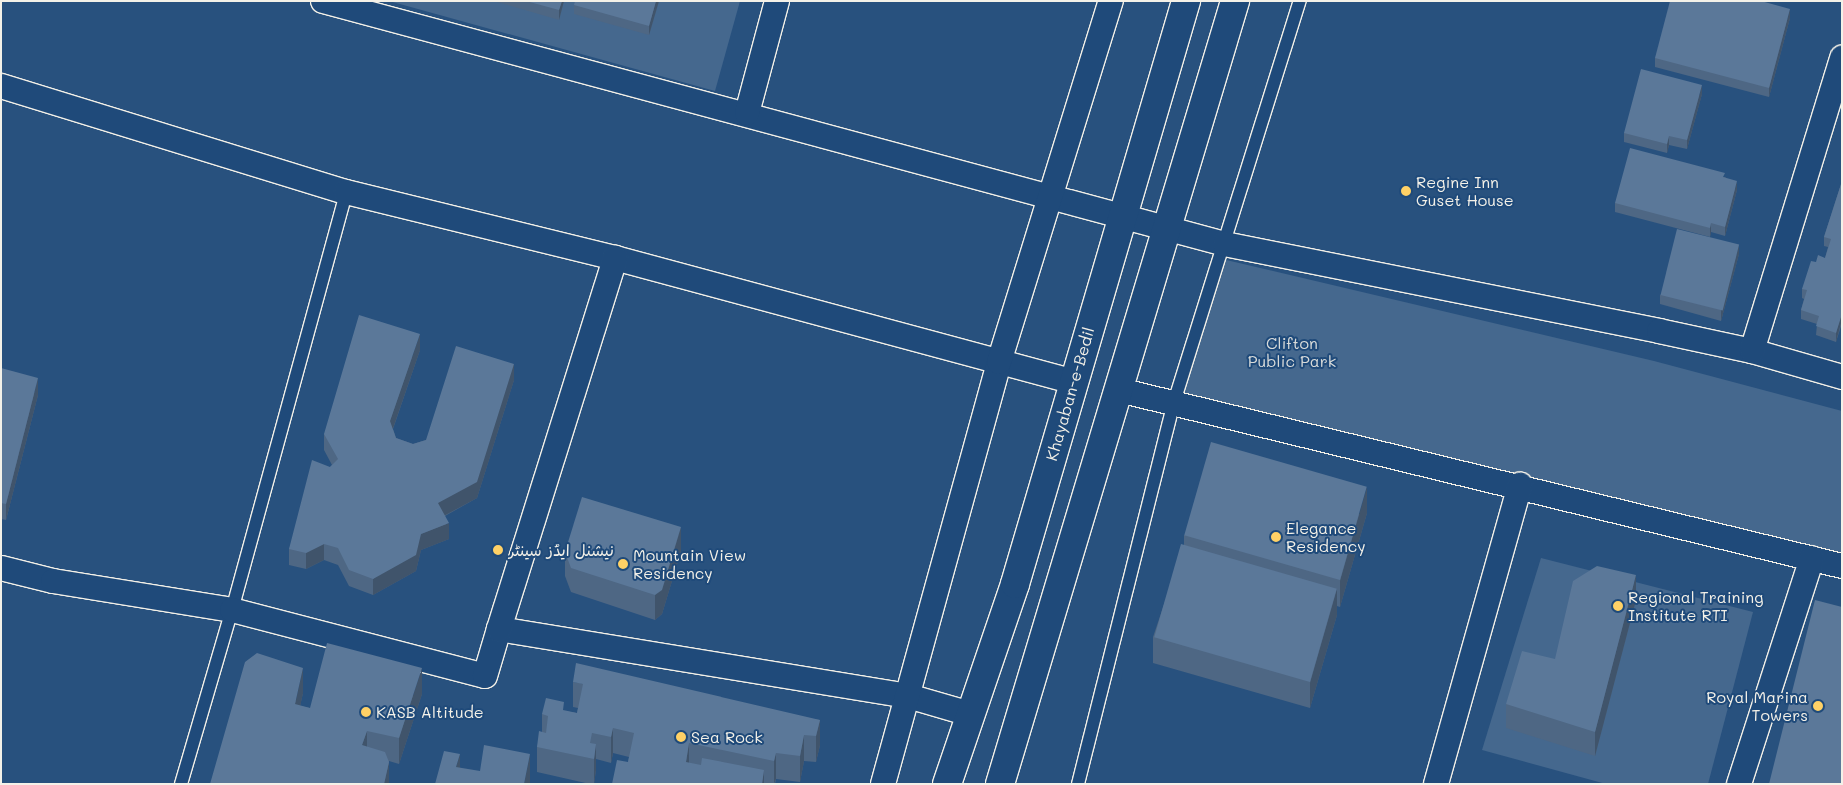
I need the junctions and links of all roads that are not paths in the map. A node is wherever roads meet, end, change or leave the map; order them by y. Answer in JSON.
{"nodes":[{"id":1,"x":323,"y":1,"type":"edge"},
{"id":2,"x":778,"y":1,"type":"edge"},
{"id":3,"x":1111,"y":1,"type":"edge"},
{"id":4,"x":1186,"y":1,"type":"edge"},
{"id":5,"x":1235,"y":1,"type":"edge"},
{"id":6,"x":1300,"y":1,"type":"edge"},
{"id":7,"x":354,"y":5,"type":"edge"},
{"id":8,"x":1842,"y":58,"type":"edge"},
{"id":9,"x":1,"y":86,"type":"edge"},
{"id":10,"x":747,"y":113,"type":"junction"},
{"id":11,"x":346,"y":192,"type":"junction"},
{"id":12,"x":1050,"y":197,"type":"junction"},
{"id":13,"x":1123,"y":216,"type":"junction"},
{"id":14,"x":1167,"y":229,"type":"junction"},
{"id":15,"x":1225,"y":244,"type":"junction"},
{"id":16,"x":615,"y":258,"type":"junction"},
{"id":17,"x":1752,"y":352,"type":"junction"},
{"id":18,"x":999,"y":362,"type":"junction"},
{"id":19,"x":1842,"y":377,"type":"edge"},
{"id":20,"x":1073,"y":382,"type":"junction"},
{"id":21,"x":1119,"y":390,"type":"junction"},
{"id":22,"x":1174,"y":402,"type":"junction"},
{"id":23,"x":1520,"y":485,"type":"junction"},
{"id":24,"x":1812,"y":558,"type":"junction"},
{"id":25,"x":1842,"y":566,"type":"edge"},
{"id":26,"x":1,"y":568,"type":"edge"},
{"id":27,"x":232,"y":610,"type":"junction"},
{"id":28,"x":499,"y":629,"type":"junction"},
{"id":29,"x":908,"y":696,"type":"junction"},
{"id":30,"x":970,"y":714,"type":"junction"},
{"id":31,"x":181,"y":784,"type":"edge"},
{"id":32,"x":883,"y":784,"type":"edge"},
{"id":33,"x":947,"y":784,"type":"edge"},
{"id":34,"x":1000,"y":784,"type":"edge"},
{"id":35,"x":1078,"y":784,"type":"edge"},
{"id":36,"x":1436,"y":784,"type":"edge"},
{"id":37,"x":1739,"y":784,"type":"edge"}],
"edges":[{"from":1,"to":7,"type":"street"},
{"from":2,"to":10,"type":"street"},
{"from":3,"to":12,"type":"street"},
{"from":4,"to":13,"type":"main road","name":"Khayaban-e-Bedil"},
{"from":5,"to":14,"type":"main road"},
{"from":6,"to":15,"type":"lane"},
{"from":7,"to":10,"type":"street"},
{"from":8,"to":17,"type":"street"},
{"from":9,"to":11,"type":"street"},
{"from":10,"to":12,"type":"street"},
{"from":11,"to":16,"type":"street"},
{"from":11,"to":27,"type":"lane"},
{"from":12,"to":13,"type":"street"},
{"from":12,"to":18,"type":"street"},
{"from":13,"to":14,"type":"street"},
{"from":13,"to":20,"type":"main road","name":"Khayaban-e-Bedil"},
{"from":14,"to":15,"type":"street"},
{"from":14,"to":21,"type":"main road"},
{"from":15,"to":17,"type":"street"},
{"from":15,"to":22,"type":"lane"},
{"from":16,"to":18,"type":"street"},
{"from":16,"to":28,"type":"street"},
{"from":17,"to":19,"type":"street"},
{"from":18,"to":20,"type":"street"},
{"from":18,"to":29,"type":"street"},
{"from":20,"to":30,"type":"main road","name":"Khayaban-e-Bedil"},
{"from":21,"to":22,"type":"street"},
{"from":21,"to":34,"type":"main road"},
{"from":22,"to":23,"type":"street"},
{"from":22,"to":35,"type":"lane"},
{"from":23,"to":24,"type":"street"},
{"from":23,"to":36,"type":"street"},
{"from":24,"to":25,"type":"street"},
{"from":24,"to":37,"type":"street"},
{"from":26,"to":27,"type":"street"},
{"from":27,"to":28,"type":"street"},
{"from":27,"to":31,"type":"lane"},
{"from":28,"to":29,"type":"street"},
{"from":29,"to":30,"type":"street"},
{"from":29,"to":32,"type":"street"},
{"from":30,"to":33,"type":"main road","name":"Khayaban-e-Bedil"}]}
